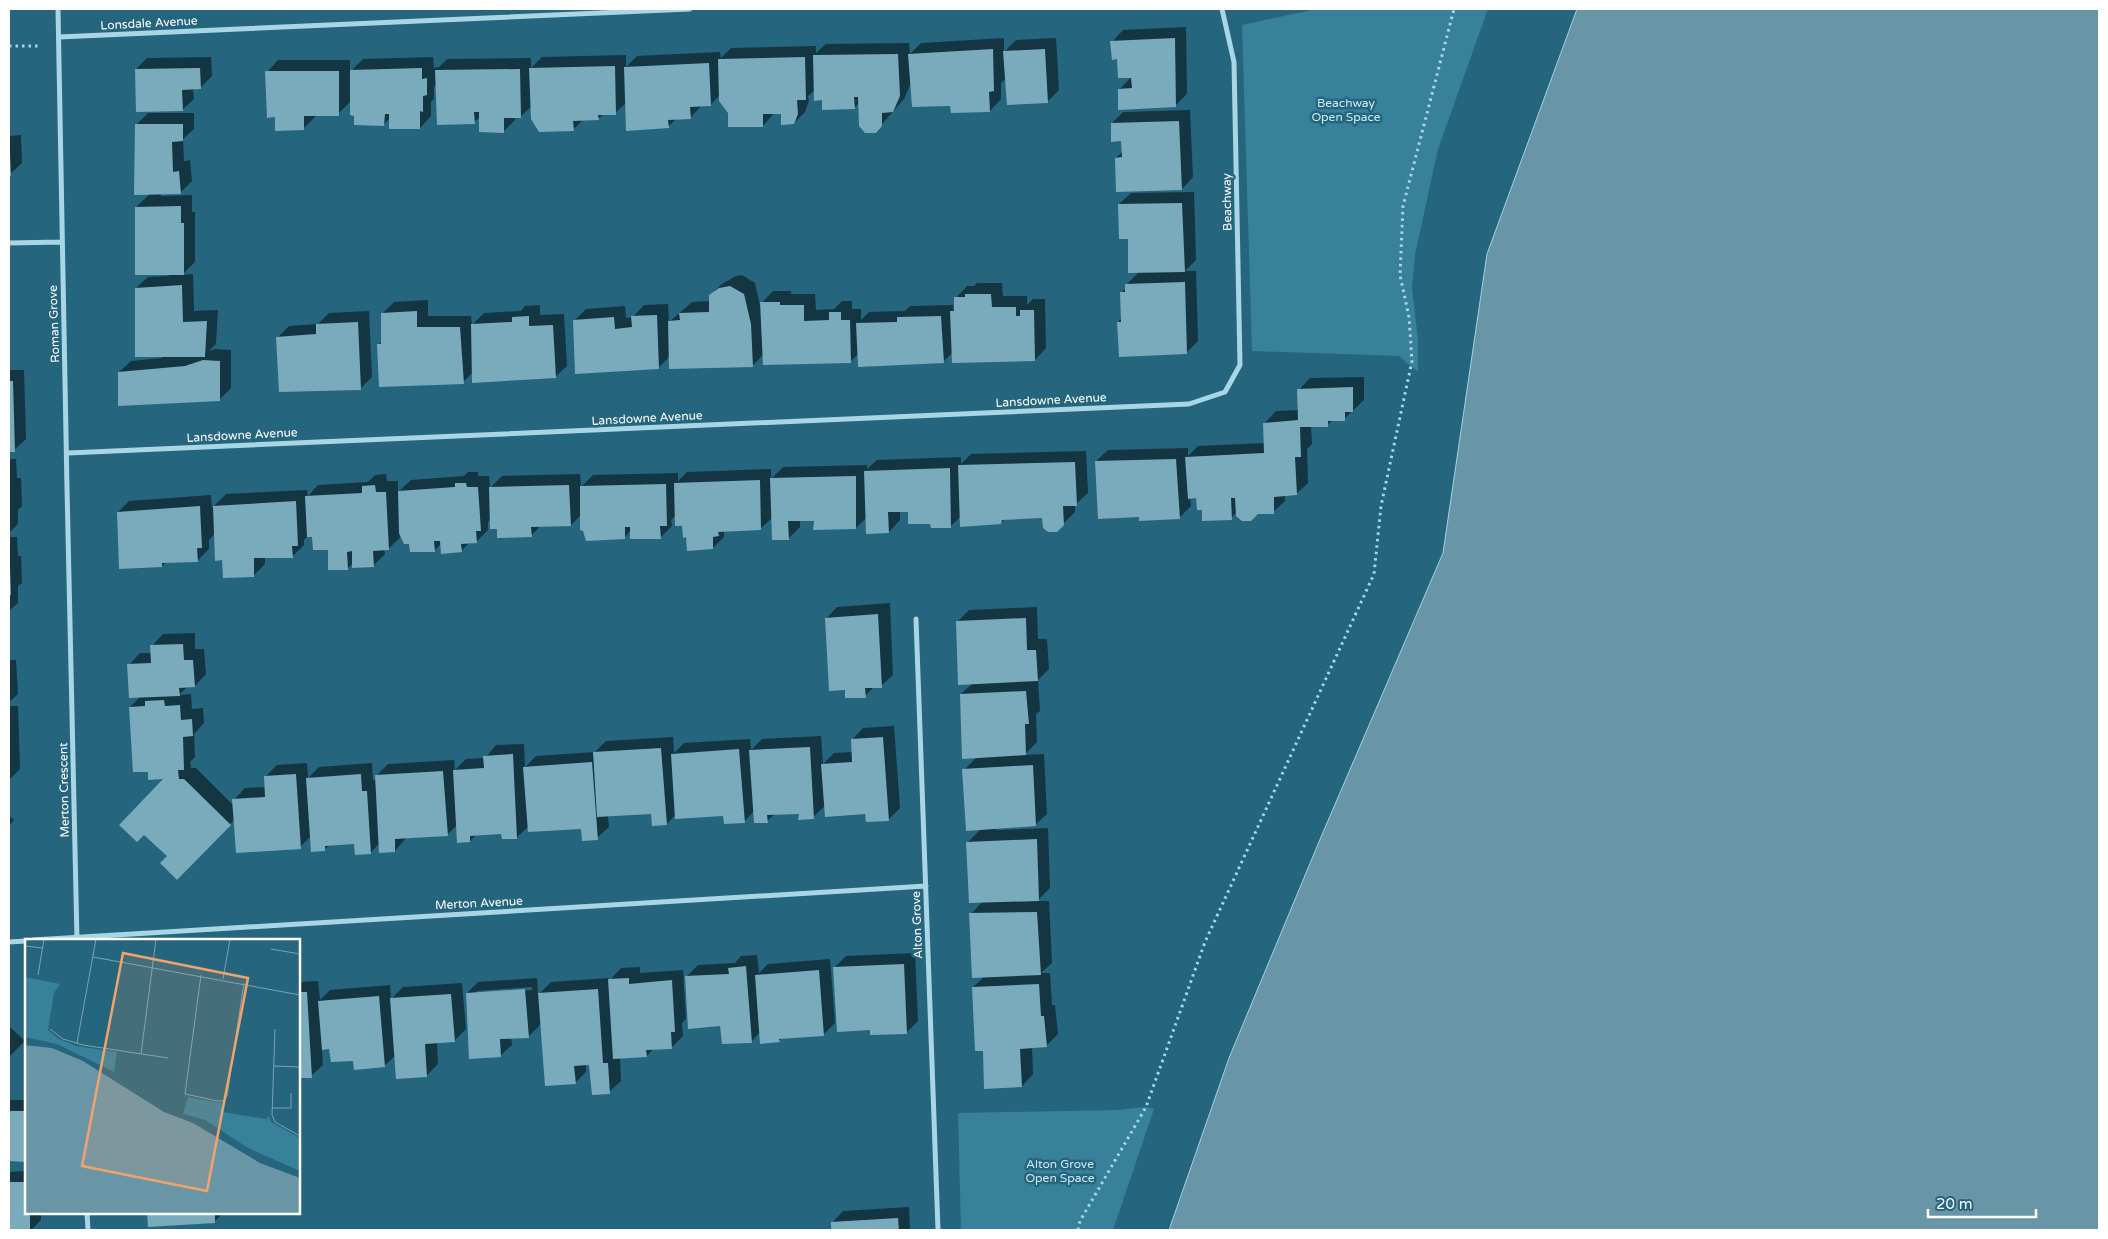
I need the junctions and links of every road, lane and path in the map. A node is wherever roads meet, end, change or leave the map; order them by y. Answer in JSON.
{"nodes":[{"id":1,"x":58,"y":9,"type":"edge"},
{"id":2,"x":690,"y":9,"type":"edge"},
{"id":3,"x":1222,"y":9,"type":"edge"},
{"id":4,"x":1454,"y":9,"type":"edge"},
{"id":5,"x":59,"y":37,"type":"junction"},
{"id":6,"x":9,"y":46,"type":"edge"},
{"id":7,"x":59,"y":46,"type":"junction"},
{"id":8,"x":61,"y":242,"type":"junction"},
{"id":9,"x":9,"y":243,"type":"edge"},
{"id":10,"x":1225,"y":392,"type":"joint"},
{"id":11,"x":68,"y":453,"type":"junction"},
{"id":12,"x":916,"y":619,"type":"dead end"},
{"id":13,"x":71,"y":639,"type":"joint"},
{"id":14,"x":926,"y":886,"type":"junction"},
{"id":15,"x":77,"y":939,"type":"edge"},
{"id":16,"x":25,"y":941,"type":"edge"},
{"id":17,"x":9,"y":942,"type":"edge"},
{"id":18,"x":87,"y":1214,"type":"edge"},
{"id":19,"x":88,"y":1230,"type":"edge"},
{"id":20,"x":938,"y":1230,"type":"edge"},
{"id":21,"x":1078,"y":1230,"type":"edge"}],
"edges":[{"from":1,"to":5,"type":"street","name":"Roman Grove"},
{"from":2,"to":5,"type":"street","name":"Lonsdale Avenue"},
{"from":3,"to":10,"type":"street","name":"Beachway"},
{"from":4,"to":21,"type":"path"},
{"from":5,"to":7,"type":"street","name":"Roman Grove"},
{"from":6,"to":7,"type":"path"},
{"from":7,"to":8,"type":"street","name":"Roman Grove"},
{"from":8,"to":9,"type":"street"},
{"from":8,"to":11,"type":"street","name":"Roman Grove"},
{"from":10,"to":11,"type":"street","name":"Lansdowne Avenue"},
{"from":11,"to":13,"type":"street","name":"Roman Grove"},
{"from":12,"to":14,"type":"street","name":"Alton Grove"},
{"from":13,"to":15,"type":"street","name":"Merton Crescent"},
{"from":14,"to":15,"type":"street","name":"Merton Avenue"},
{"from":14,"to":20,"type":"street","name":"Alton Grove"},
{"from":16,"to":17,"type":"street"},
{"from":18,"to":19,"type":"street"}]}
